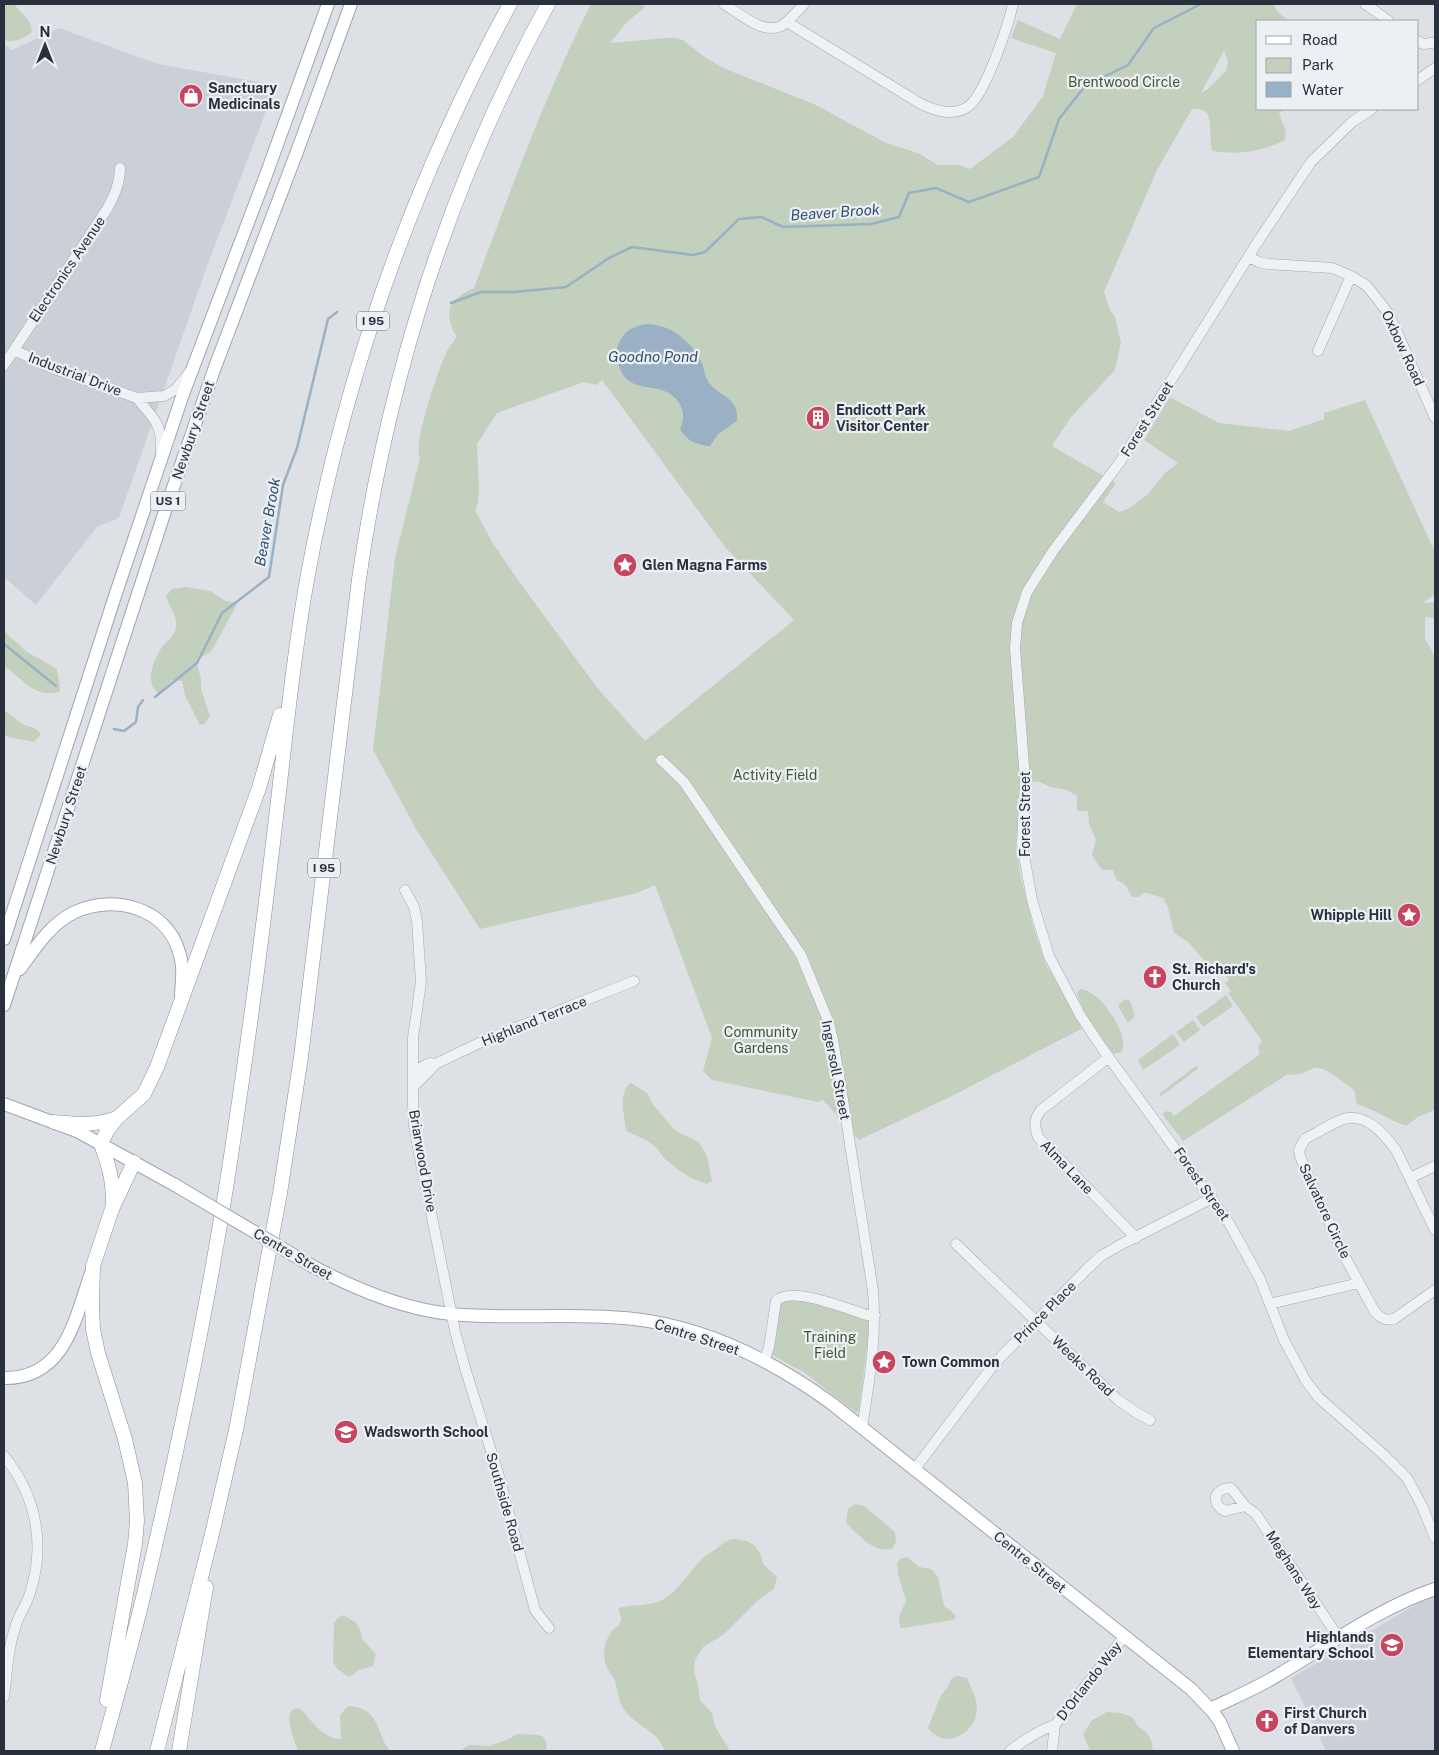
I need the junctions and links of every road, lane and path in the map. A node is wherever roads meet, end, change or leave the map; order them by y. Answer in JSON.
{"nodes":[{"id":1,"x":328,"y":4,"type":"edge"},
{"id":2,"x":351,"y":4,"type":"edge"},
{"id":3,"x":510,"y":4,"type":"edge"},
{"id":4,"x":548,"y":4,"type":"edge"},
{"id":5,"x":724,"y":4,"type":"edge"},
{"id":6,"x":804,"y":4,"type":"edge"},
{"id":7,"x":1013,"y":4,"type":"edge"},
{"id":8,"x":1365,"y":4,"type":"edge"},
{"id":9,"x":1388,"y":20,"type":"edge"},
{"id":10,"x":787,"y":22,"type":"junction"},
{"id":11,"x":1419,"y":42,"type":"edge"},
{"id":12,"x":1432,"y":43,"type":"dead end"},
{"id":13,"x":1435,"y":68,"type":"edge"},
{"id":14,"x":1419,"y":79,"type":"edge"},
{"id":15,"x":1370,"y":110,"type":"edge"},
{"id":16,"x":120,"y":168,"type":"dead end"},
{"id":17,"x":1248,"y":257,"type":"junction"},
{"id":18,"x":1352,"y":276,"type":"junction"},
{"id":19,"x":14,"y":350,"type":"junction"},
{"id":20,"x":1318,"y":351,"type":"dead end"},
{"id":21,"x":4,"y":365,"type":"edge"},
{"id":22,"x":194,"y":367,"type":"junction"},
{"id":23,"x":138,"y":398,"type":"junction"},
{"id":24,"x":1435,"y":418,"type":"edge"},
{"id":25,"x":161,"y":459,"type":"junction"},
{"id":26,"x":295,"y":659,"type":"junction"},
{"id":27,"x":661,"y":760,"type":"dead end"},
{"id":28,"x":405,"y":890,"type":"dead end"},
{"id":29,"x":4,"y":936,"type":"edge"},
{"id":30,"x":12,"y":979,"type":"junction"},
{"id":31,"x":634,"y":981,"type":"dead end"},
{"id":32,"x":180,"y":1003,"type":"junction"},
{"id":33,"x":4,"y":1005,"type":"edge"},
{"id":34,"x":1109,"y":1057,"type":"junction"},
{"id":35,"x":435,"y":1064,"type":"junction"},
{"id":36,"x":414,"y":1071,"type":"junction"},
{"id":37,"x":413,"y":1087,"type":"junction"},
{"id":38,"x":4,"y":1104,"type":"edge"},
{"id":39,"x":118,"y":1118,"type":"junction"},
{"id":40,"x":54,"y":1122,"type":"junction"},
{"id":41,"x":101,"y":1144,"type":"junction"},
{"id":42,"x":134,"y":1162,"type":"junction"},
{"id":43,"x":1435,"y":1166,"type":"edge"},
{"id":44,"x":1410,"y":1178,"type":"junction"},
{"id":45,"x":1212,"y":1198,"type":"junction"},
{"id":46,"x":112,"y":1209,"type":"junction"},
{"id":47,"x":1435,"y":1230,"type":"edge"},
{"id":48,"x":1136,"y":1238,"type":"junction"},
{"id":49,"x":956,"y":1244,"type":"dead end"},
{"id":50,"x":93,"y":1266,"type":"junction"},
{"id":51,"x":1359,"y":1282,"type":"junction"},
{"id":52,"x":1435,"y":1290,"type":"edge"},
{"id":53,"x":1270,"y":1304,"type":"junction"},
{"id":54,"x":451,"y":1314,"type":"junction"},
{"id":55,"x":875,"y":1315,"type":"junction"},
{"id":56,"x":1037,"y":1321,"type":"junction"},
{"id":57,"x":764,"y":1361,"type":"junction"},
{"id":58,"x":4,"y":1378,"type":"edge"},
{"id":59,"x":1150,"y":1420,"type":"dead end"},
{"id":60,"x":862,"y":1428,"type":"junction"},
{"id":61,"x":4,"y":1456,"type":"edge"},
{"id":62,"x":914,"y":1470,"type":"junction"},
{"id":63,"x":1245,"y":1506,"type":"dead end"},
{"id":64,"x":212,"y":1534,"type":"junction"},
{"id":65,"x":1435,"y":1538,"type":"edge"},
{"id":66,"x":1435,"y":1589,"type":"edge"},
{"id":67,"x":549,"y":1628,"type":"dead end"},
{"id":68,"x":1124,"y":1637,"type":"junction"},
{"id":69,"x":1339,"y":1638,"type":"junction"},
{"id":70,"x":4,"y":1697,"type":"edge"},
{"id":71,"x":1210,"y":1709,"type":"junction"},
{"id":72,"x":1055,"y":1725,"type":"junction"},
{"id":73,"x":100,"y":1751,"type":"edge"},
{"id":74,"x":157,"y":1751,"type":"edge"},
{"id":75,"x":180,"y":1751,"type":"edge"},
{"id":76,"x":1010,"y":1751,"type":"edge"},
{"id":77,"x":1052,"y":1751,"type":"edge"},
{"id":78,"x":1234,"y":1751,"type":"edge"}],
"edges":[{"from":1,"to":22,"type":"main road","name":"Newbury Street","number":"US 1"},
{"from":2,"to":30,"type":"main road","name":"Newbury Street","number":"US 1"},
{"from":3,"to":26,"type":"highway","number":"I 95"},
{"from":4,"to":64,"type":"highway","number":"I 95"},
{"from":5,"to":10,"type":"street"},
{"from":6,"to":10,"type":"street"},
{"from":7,"to":10,"type":"street"},
{"from":8,"to":9,"type":"street"},
{"from":11,"to":12,"type":"street"},
{"from":13,"to":14,"type":"street"},
{"from":15,"to":17,"type":"street","name":"Forest Street"},
{"from":16,"to":19,"type":"street","name":"Electronics Avenue"},
{"from":17,"to":18,"type":"street","name":"Oxbow Road"},
{"from":17,"to":34,"type":"street","name":"Forest Street"},
{"from":18,"to":20,"type":"street"},
{"from":18,"to":24,"type":"street","name":"Oxbow Road"},
{"from":19,"to":21,"type":"street","name":"Electronics Avenue"},
{"from":19,"to":23,"type":"street","name":"Industrial Drive"},
{"from":22,"to":23,"type":"street","name":"Industrial Drive"},
{"from":22,"to":25,"type":"main road","name":"Newbury Street","number":"US 1"},
{"from":23,"to":25,"type":"street","name":"Industrial Drive"},
{"from":25,"to":29,"type":"main road","name":"Newbury Street","number":"US 1"},
{"from":26,"to":32,"type":"highway"},
{"from":26,"to":73,"type":"highway","number":"I 95"},
{"from":27,"to":55,"type":"street","name":"Ingersoll Street"},
{"from":28,"to":36,"type":"street","name":"Briarwood Drive"},
{"from":30,"to":32,"type":"main road"},
{"from":30,"to":33,"type":"main road","name":"Newbury Street","number":"US 1"},
{"from":31,"to":35,"type":"street","name":"Highland Terrace"},
{"from":32,"to":39,"type":"highway"},
{"from":34,"to":45,"type":"street","name":"Forest Street"},
{"from":34,"to":48,"type":"street","name":"Alma Lane"},
{"from":35,"to":36,"type":"street","name":"Highland Terrace"},
{"from":35,"to":37,"type":"street","name":"Highland Terrace"},
{"from":36,"to":37,"type":"street","name":"Briarwood Drive"},
{"from":37,"to":54,"type":"street","name":"Briarwood Drive"},
{"from":38,"to":40,"type":"main road","name":"Centre Street"},
{"from":39,"to":40,"type":"highway"},
{"from":39,"to":41,"type":"highway"},
{"from":40,"to":41,"type":"main road","name":"Centre Street"},
{"from":41,"to":42,"type":"main road","name":"Centre Street"},
{"from":41,"to":46,"type":"highway"},
{"from":42,"to":46,"type":"highway"},
{"from":42,"to":54,"type":"main road","name":"Centre Street","bridge":true},
{"from":43,"to":44,"type":"street"},
{"from":44,"to":47,"type":"street","name":"Salvatore Circle"},
{"from":44,"to":51,"type":"street","name":"Salvatore Circle"},
{"from":45,"to":48,"type":"street","name":"Prince Place"},
{"from":45,"to":53,"type":"street","name":"Forest Street"},
{"from":46,"to":50,"type":"highway"},
{"from":48,"to":56,"type":"street","name":"Prince Place"},
{"from":49,"to":56,"type":"street","name":"Weeks Road"},
{"from":50,"to":58,"type":"main road"},
{"from":50,"to":73,"type":"highway"},
{"from":51,"to":52,"type":"street","name":"Salvatore Circle"},
{"from":51,"to":53,"type":"street"},
{"from":53,"to":65,"type":"street","name":"Forest Street"},
{"from":54,"to":57,"type":"main road","name":"Centre Street"},
{"from":54,"to":67,"type":"street","name":"Southside Road"},
{"from":55,"to":57,"type":"street"},
{"from":55,"to":60,"type":"street","name":"Ingersoll Street"},
{"from":56,"to":59,"type":"street","name":"Weeks Road"},
{"from":56,"to":62,"type":"street","name":"Prince Place"},
{"from":57,"to":60,"type":"main road","name":"Centre Street"},
{"from":60,"to":62,"type":"main road","name":"Centre Street"},
{"from":61,"to":70,"type":"street"},
{"from":62,"to":68,"type":"main road","name":"Centre Street"},
{"from":63,"to":69,"type":"street","name":"Meghans Way"},
{"from":64,"to":74,"type":"highway","number":"I 95"},
{"from":64,"to":75,"type":"highway"},
{"from":66,"to":69,"type":"main road"},
{"from":68,"to":71,"type":"main road","name":"Centre Street"},
{"from":68,"to":72,"type":"street","name":"D'Orlando Way"},
{"from":69,"to":71,"type":"main road"},
{"from":71,"to":78,"type":"main road","name":"Centre Street"},
{"from":72,"to":76,"type":"street","name":"D'Orlando Way"},
{"from":72,"to":77,"type":"street","name":"D'Orlando Way"}]}
